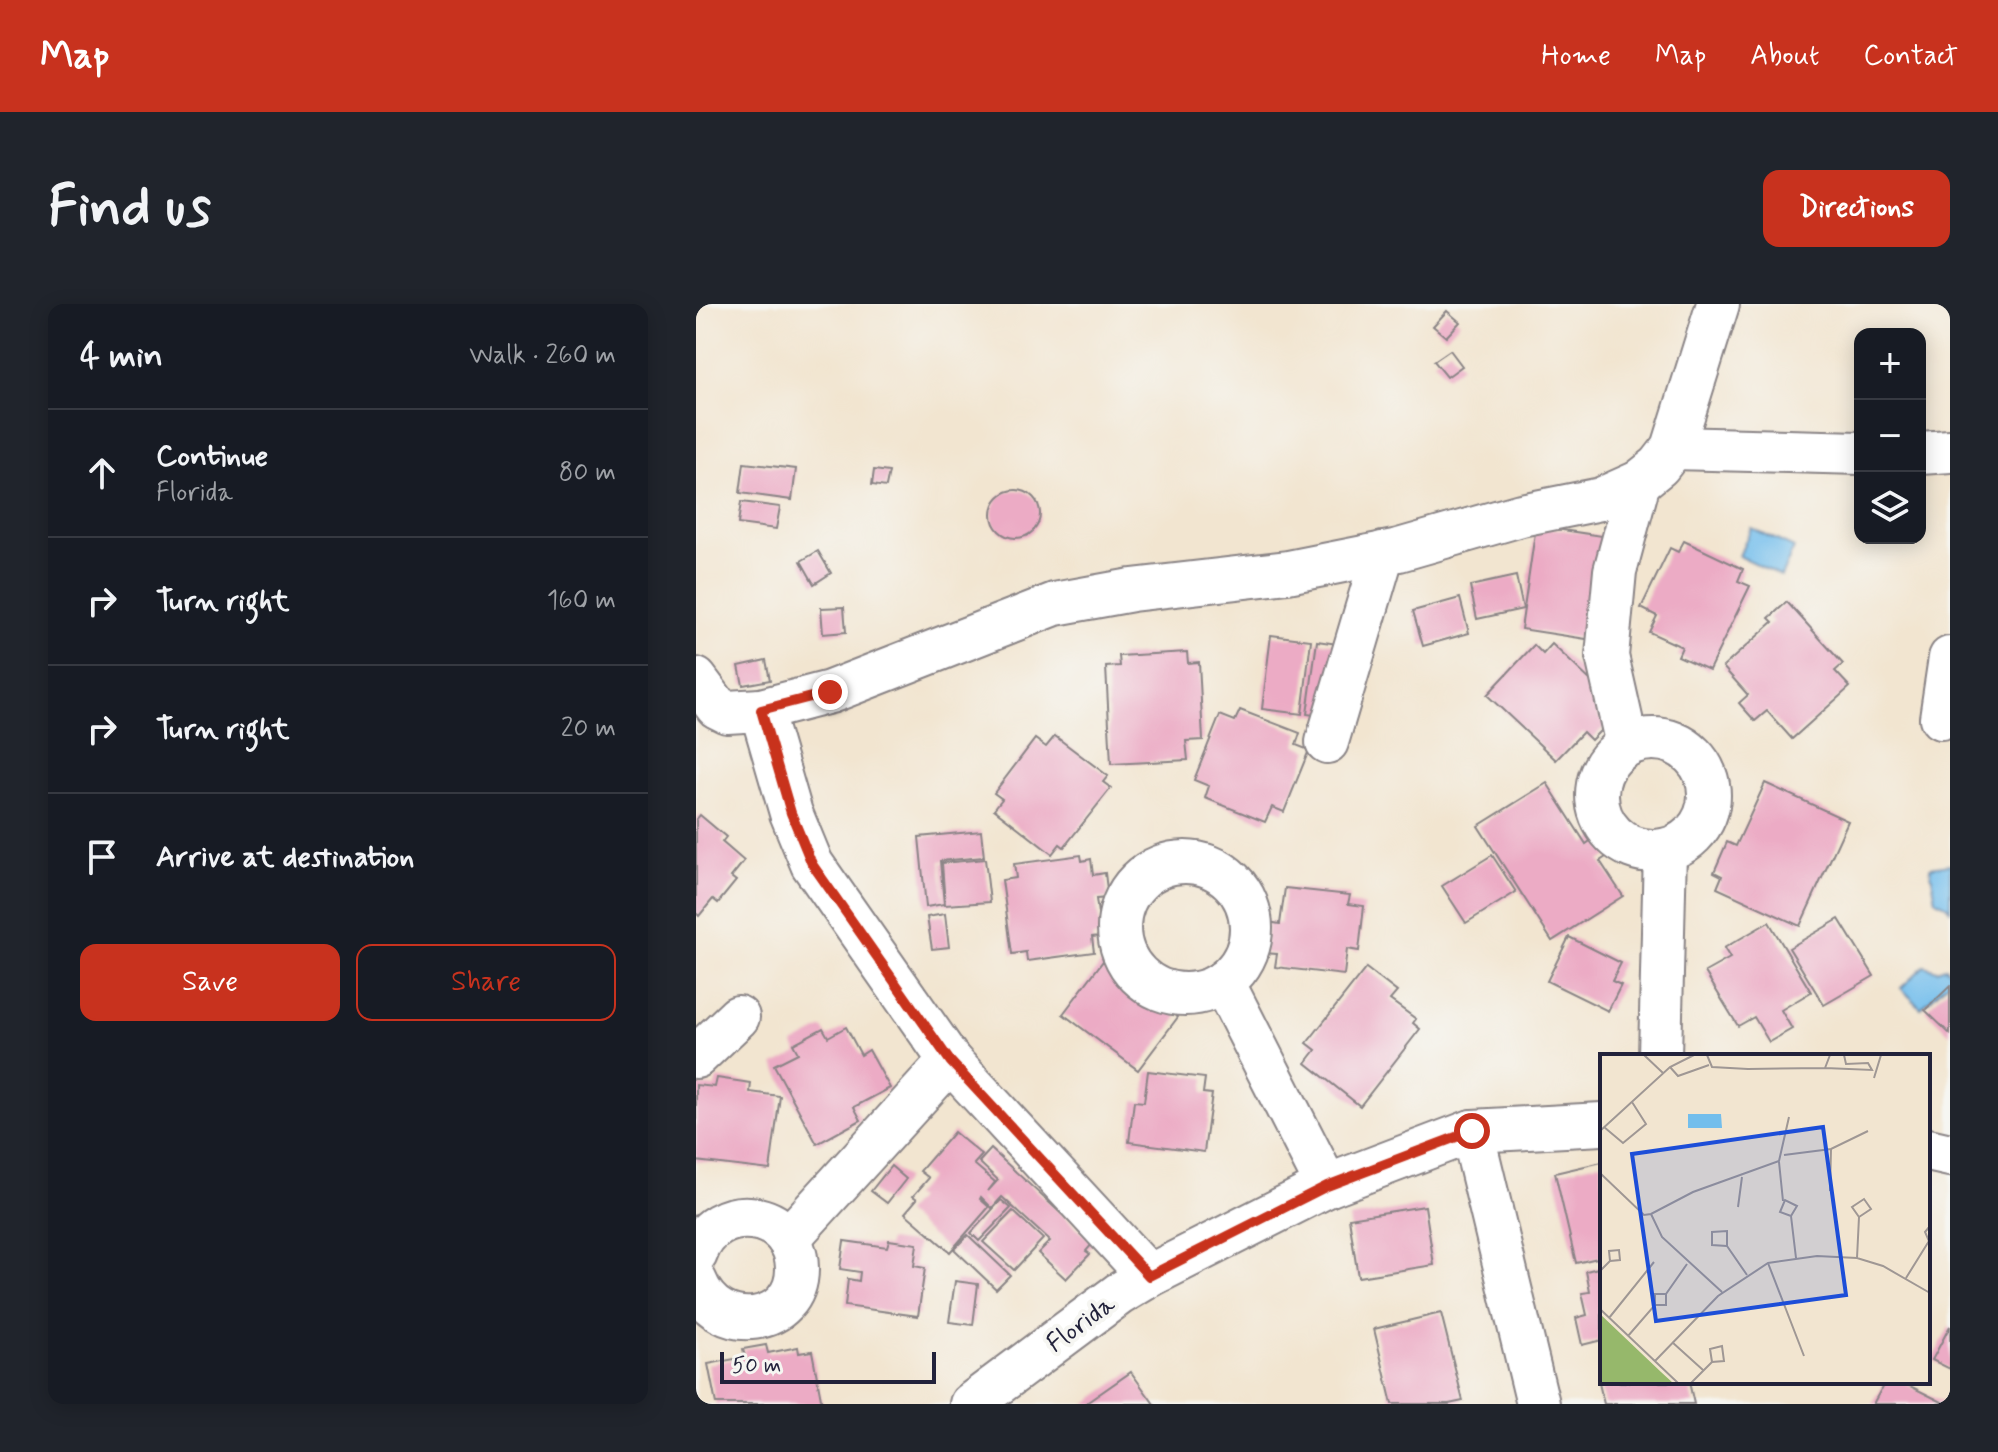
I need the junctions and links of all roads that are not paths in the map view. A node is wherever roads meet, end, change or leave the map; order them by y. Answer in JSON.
{"nodes":[{"id":1,"x":1718,"y":304,"type":"edge"},
{"id":2,"x":1673,"y":448,"type":"junction"},
{"id":3,"x":1950,"y":451,"type":"edge"},
{"id":4,"x":1854,"y":453,"type":"edge"},
{"id":5,"x":1926,"y":453,"type":"edge"},
{"id":6,"x":1639,"y":482,"type":"junction"},
{"id":7,"x":1383,"y":553,"type":"junction"},
{"id":8,"x":1950,"y":658,"type":"edge"},
{"id":9,"x":696,"y":679,"type":"edge"},
{"id":10,"x":761,"y":710,"type":"junction"},
{"id":11,"x":1941,"y":718,"type":"dead end"},
{"id":12,"x":1327,"y":742,"type":"dead end"},
{"id":13,"x":1627,"y":745,"type":"junction"},
{"id":14,"x":1665,"y":850,"type":"junction"},
{"id":15,"x":1223,"y":982,"type":"dead end"},
{"id":16,"x":738,"y":1017,"type":"dead end"},
{"id":17,"x":1660,"y":1054,"type":"edge"},
{"id":18,"x":696,"y":1057,"type":"edge"},
{"id":19,"x":950,"y":1061,"type":"junction"},
{"id":20,"x":1600,"y":1124,"type":"edge"},
{"id":21,"x":1472,"y":1131,"type":"junction"},
{"id":22,"x":1930,"y":1150,"type":"edge"},
{"id":23,"x":1950,"y":1155,"type":"edge"},
{"id":24,"x":1327,"y":1186,"type":"junction"},
{"id":25,"x":788,"y":1239,"type":"junction"},
{"id":26,"x":696,"y":1254,"type":"edge"},
{"id":27,"x":1149,"y":1276,"type":"junction"},
{"id":28,"x":698,"y":1294,"type":"edge"},
{"id":29,"x":971,"y":1404,"type":"edge"},
{"id":30,"x":1538,"y":1404,"type":"edge"}],
"edges":[{"from":1,"to":2,"type":"street"},
{"from":2,"to":4,"type":"street"},
{"from":2,"to":6,"type":"street"},
{"from":3,"to":5,"type":"street"},
{"from":6,"to":7,"type":"street"},
{"from":6,"to":13,"type":"street"},
{"from":7,"to":10,"type":"street"},
{"from":7,"to":12,"type":"street"},
{"from":8,"to":11,"type":"street"},
{"from":9,"to":10,"type":"street"},
{"from":10,"to":19,"type":"street"},
{"from":13,"to":14,"type":"street"},
{"from":13,"to":14,"type":"street"},
{"from":14,"to":17,"type":"street"},
{"from":15,"to":24,"type":"street"},
{"from":16,"to":18,"type":"street"},
{"from":19,"to":25,"type":"street"},
{"from":19,"to":27,"type":"street"},
{"from":20,"to":21,"type":"street","name":"Florida"},
{"from":21,"to":24,"type":"street","name":"Florida"},
{"from":21,"to":30,"type":"street"},
{"from":22,"to":23,"type":"street"},
{"from":24,"to":27,"type":"street","name":"Florida"},
{"from":25,"to":26,"type":"street"},
{"from":25,"to":28,"type":"street"},
{"from":27,"to":29,"type":"street","name":"Florida"}]}
